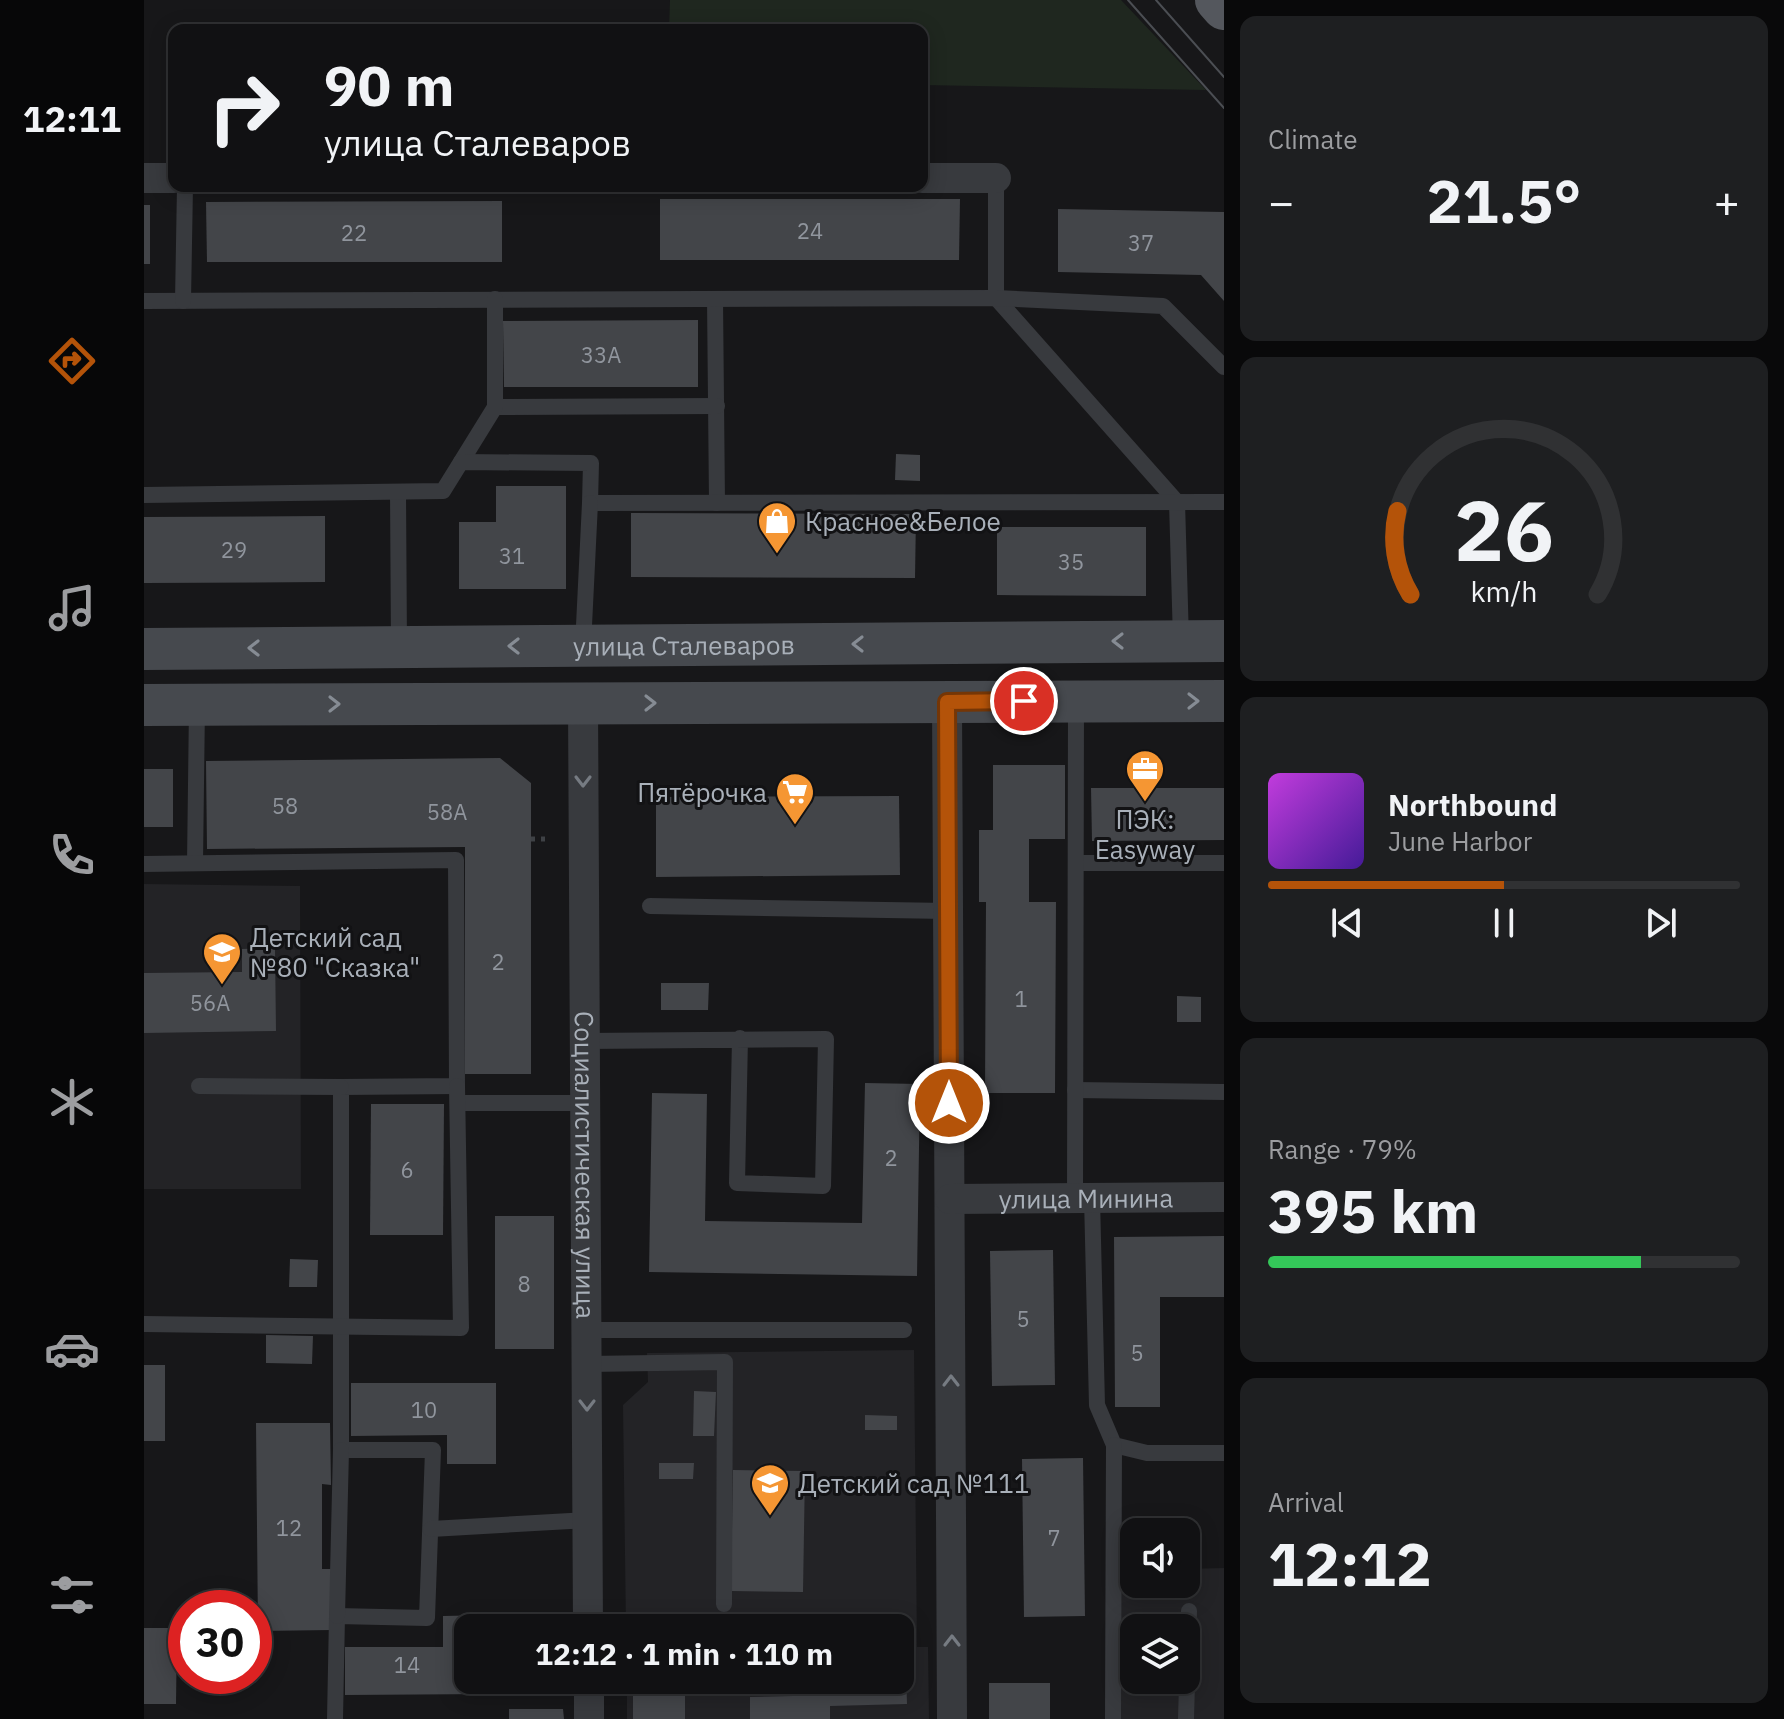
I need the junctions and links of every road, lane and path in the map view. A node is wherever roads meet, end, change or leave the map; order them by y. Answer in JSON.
{"nodes":[{"id":1,"x":1217,"y":0,"type":"edge"},
{"id":2,"x":1224,"y":8,"type":"edge"},
{"id":3,"x":144,"y":178,"type":"edge"},
{"id":4,"x":168,"y":178,"type":"edge"},
{"id":5,"x":928,"y":178,"type":"edge"},
{"id":6,"x":996,"y":178,"type":"joint"},
{"id":7,"x":185,"y":192,"type":"edge"},
{"id":8,"x":996,"y":298,"type":"junction"},
{"id":9,"x":495,"y":299,"type":"junction"},
{"id":10,"x":715,"y":299,"type":"junction"},
{"id":11,"x":144,"y":301,"type":"edge"},
{"id":12,"x":183,"y":301,"type":"junction"},
{"id":13,"x":1224,"y":367,"type":"edge"},
{"id":14,"x":717,"y":406,"type":"junction"},
{"id":15,"x":495,"y":407,"type":"junction"},
{"id":16,"x":461,"y":462,"type":"junction"},
{"id":17,"x":398,"y":492,"type":"junction"},
{"id":18,"x":144,"y":495,"type":"edge"},
{"id":19,"x":1177,"y":502,"type":"junction"},
{"id":20,"x":1224,"y":502,"type":"edge"},
{"id":21,"x":590,"y":503,"type":"junction"},
{"id":22,"x":717,"y":503,"type":"junction"},
{"id":23,"x":1181,"y":641,"type":"junction"},
{"id":24,"x":1224,"y":641,"type":"edge"},
{"id":25,"x":946,"y":643,"type":"junction"},
{"id":26,"x":583,"y":646,"type":"junction"},
{"id":27,"x":399,"y":647,"type":"junction"},
{"id":28,"x":144,"y":649,"type":"edge"},
{"id":29,"x":1076,"y":701,"type":"junction"},
{"id":30,"x":1224,"y":701,"type":"edge"},
{"id":31,"x":947,"y":702,"type":"junction"},
{"id":32,"x":583,"y":703,"type":"junction"},
{"id":33,"x":144,"y":705,"type":"edge"},
{"id":34,"x":197,"y":705,"type":"junction"},
{"id":35,"x":531,"y":839,"type":"dead end"},
{"id":36,"x":545,"y":839,"type":"dead end"},
{"id":37,"x":195,"y":863,"type":"junction"},
{"id":38,"x":1076,"y":863,"type":"junction"},
{"id":39,"x":1224,"y":863,"type":"edge"},
{"id":40,"x":144,"y":864,"type":"edge"},
{"id":41,"x":650,"y":906,"type":"dead end"},
{"id":42,"x":948,"y":911,"type":"junction"},
{"id":43,"x":740,"y":1038,"type":"junction"},
{"id":44,"x":585,"y":1041,"type":"junction"},
{"id":45,"x":199,"y":1086,"type":"dead end"},
{"id":46,"x":341,"y":1087,"type":"junction"},
{"id":47,"x":1075,"y":1090,"type":"junction"},
{"id":48,"x":1224,"y":1092,"type":"edge"},
{"id":49,"x":458,"y":1094,"type":"junction"},
{"id":50,"x":585,"y":1103,"type":"junction"},
{"id":51,"x":1224,"y":1197,"type":"edge"},
{"id":52,"x":1083,"y":1198,"type":"junction"},
{"id":53,"x":950,"y":1199,"type":"junction"},
{"id":54,"x":144,"y":1324,"type":"edge"},
{"id":55,"x":341,"y":1326,"type":"junction"},
{"id":56,"x":587,"y":1330,"type":"junction"},
{"id":57,"x":904,"y":1330,"type":"dead end"},
{"id":58,"x":587,"y":1364,"type":"junction"},
{"id":59,"x":1114,"y":1445,"type":"junction"},
{"id":60,"x":341,"y":1450,"type":"junction"},
{"id":61,"x":1224,"y":1453,"type":"edge"},
{"id":62,"x":588,"y":1520,"type":"junction"},
{"id":63,"x":431,"y":1529,"type":"junction"},
{"id":64,"x":724,"y":1604,"type":"dead end"},
{"id":65,"x":1189,"y":1611,"type":"dead end"},
{"id":66,"x":588,"y":1614,"type":"edge"},
{"id":67,"x":337,"y":1616,"type":"junction"},
{"id":68,"x":589,"y":1694,"type":"edge"},
{"id":69,"x":335,"y":1719,"type":"edge"},
{"id":70,"x":589,"y":1719,"type":"edge"},
{"id":71,"x":952,"y":1719,"type":"edge"},
{"id":72,"x":1113,"y":1719,"type":"edge"},
{"id":73,"x":1186,"y":1719,"type":"edge"}],
"edges":[{"from":1,"to":2,"type":"main road"},
{"from":3,"to":4,"type":"street"},
{"from":5,"to":6,"type":"street"},
{"from":6,"to":8,"type":"lane"},
{"from":7,"to":12,"type":"lane"},
{"from":8,"to":10,"type":"lane"},
{"from":8,"to":13,"type":"lane"},
{"from":8,"to":19,"type":"lane"},
{"from":9,"to":10,"type":"lane"},
{"from":9,"to":12,"type":"lane"},
{"from":9,"to":15,"type":"lane"},
{"from":10,"to":14,"type":"lane"},
{"from":11,"to":12,"type":"lane"},
{"from":14,"to":15,"type":"lane"},
{"from":14,"to":22,"type":"lane"},
{"from":15,"to":16,"type":"lane"},
{"from":16,"to":17,"type":"lane"},
{"from":16,"to":21,"type":"lane"},
{"from":17,"to":18,"type":"lane"},
{"from":17,"to":27,"type":"lane"},
{"from":19,"to":20,"type":"lane"},
{"from":19,"to":22,"type":"lane"},
{"from":19,"to":23,"type":"lane"},
{"from":21,"to":22,"type":"lane"},
{"from":21,"to":26,"type":"lane"},
{"from":23,"to":24,"type":"main road","name":"улица Сталеваров"},
{"from":23,"to":25,"type":"main road","name":"улица Сталеваров","one_way":true},
{"from":25,"to":26,"type":"main road","name":"улица Сталеваров","one_way":true},
{"from":25,"to":31,"type":"main road"},
{"from":26,"to":27,"type":"main road","name":"улица Сталеваров","one_way":true},
{"from":27,"to":28,"type":"main road","name":"улица Сталеваров","one_way":true},
{"from":29,"to":30,"type":"main road","one_way":true},
{"from":29,"to":31,"type":"main road"},
{"from":29,"to":38,"type":"lane"},
{"from":32,"to":31,"type":"main road","one_way":true},
{"from":31,"to":42,"type":"street"},
{"from":34,"to":32,"type":"main road","one_way":true},
{"from":32,"to":44,"type":"street","name":"Социалистическая улица","one_way":true},
{"from":33,"to":34,"type":"main road"},
{"from":34,"to":37,"type":"lane"},
{"from":35,"to":36,"type":"path"},
{"from":37,"to":40,"type":"lane"},
{"from":37,"to":49,"type":"lane"},
{"from":38,"to":39,"type":"lane"},
{"from":38,"to":47,"type":"lane"},
{"from":41,"to":42,"type":"lane"},
{"from":42,"to":53,"type":"street"},
{"from":43,"to":43,"type":"lane"},
{"from":43,"to":44,"type":"lane"},
{"from":44,"to":50,"type":"street","name":"Социалистическая улица"},
{"from":45,"to":46,"type":"lane"},
{"from":46,"to":49,"type":"lane"},
{"from":46,"to":55,"type":"lane"},
{"from":47,"to":48,"type":"lane"},
{"from":47,"to":52,"type":"lane"},
{"from":49,"to":50,"type":"lane"},
{"from":49,"to":55,"type":"lane"},
{"from":50,"to":56,"type":"street","name":"Социалистическая улица"},
{"from":51,"to":52,"type":"street","name":"улица Минина"},
{"from":52,"to":53,"type":"street","name":"улица Минина"},
{"from":52,"to":59,"type":"lane"},
{"from":71,"to":53,"type":"street","one_way":true},
{"from":54,"to":55,"type":"lane"},
{"from":55,"to":60,"type":"lane"},
{"from":56,"to":57,"type":"lane"},
{"from":56,"to":58,"type":"street","name":"Социалистическая улица"},
{"from":58,"to":62,"type":"street","name":"Социалистическая улица","one_way":true},
{"from":58,"to":64,"type":"lane"},
{"from":59,"to":61,"type":"lane"},
{"from":59,"to":72,"type":"lane"},
{"from":60,"to":63,"type":"lane"},
{"from":60,"to":67,"type":"lane"},
{"from":62,"to":63,"type":"lane"},
{"from":62,"to":66,"type":"street","name":"Социалистическая улица"},
{"from":63,"to":67,"type":"lane"},
{"from":65,"to":73,"type":"lane"},
{"from":67,"to":69,"type":"lane"},
{"from":68,"to":70,"type":"street"}]}
